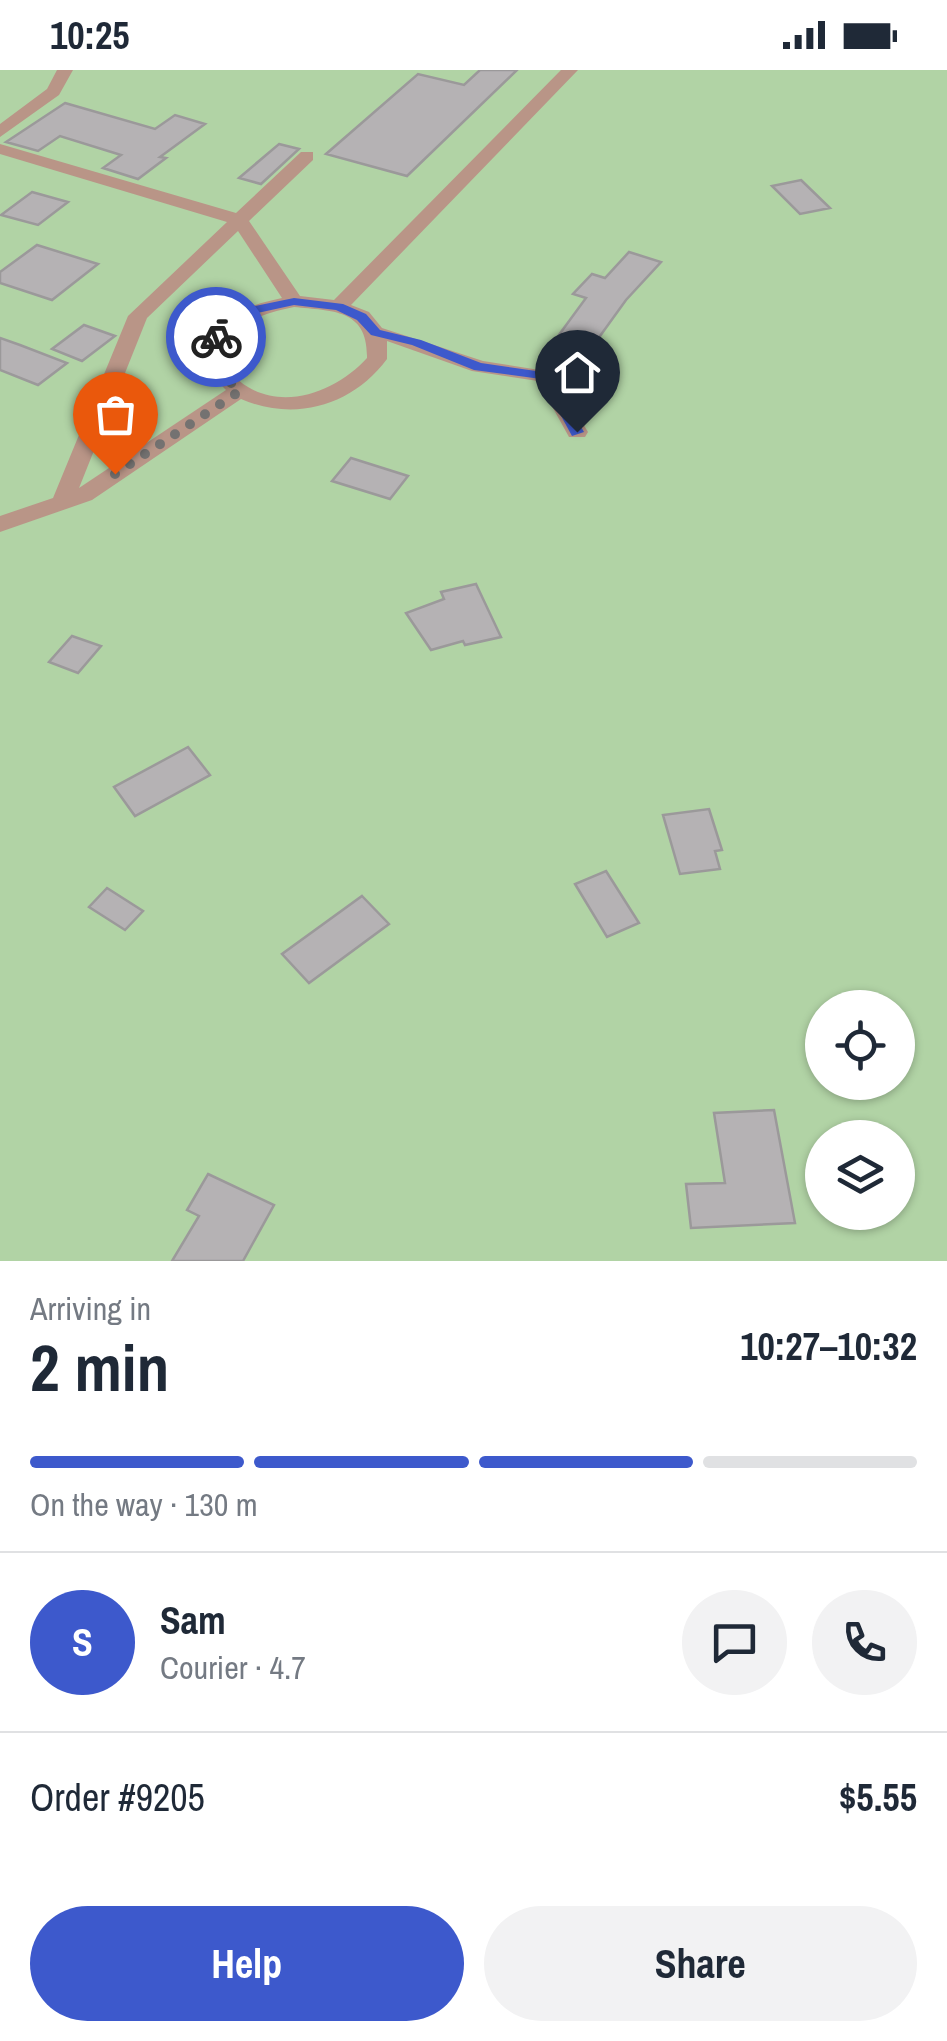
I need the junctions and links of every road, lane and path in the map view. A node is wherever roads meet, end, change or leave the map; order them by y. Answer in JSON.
{"nodes":[{"id":1,"x":65,"y":70,"type":"edge"},
{"id":2,"x":570,"y":70,"type":"edge"},
{"id":3,"x":0,"y":132,"type":"edge"},
{"id":4,"x":0,"y":149,"type":"edge"},
{"id":5,"x":308,"y":156,"type":"dead end"},
{"id":6,"x":239,"y":220,"type":"junction"},
{"id":7,"x":294,"y":301,"type":"junction"},
{"id":8,"x":339,"y":306,"type":"junction"},
{"id":9,"x":376,"y":332,"type":"junction"},
{"id":10,"x":240,"y":391,"type":"junction"},
{"id":11,"x":577,"y":432,"type":"dead end"},
{"id":12,"x":62,"y":502,"type":"junction"},
{"id":13,"x":0,"y":524,"type":"edge"}],
"edges":[{"from":1,"to":3,"type":"lane"},
{"from":2,"to":8,"type":"lane"},
{"from":4,"to":6,"type":"lane"},
{"from":5,"to":6,"type":"lane"},
{"from":6,"to":7,"type":"lane"},
{"from":6,"to":12,"type":"lane"},
{"from":7,"to":8,"type":"lane"},
{"from":7,"to":10,"type":"lane"},
{"from":8,"to":9,"type":"lane"},
{"from":9,"to":10,"type":"lane"},
{"from":9,"to":11,"type":"lane"},
{"from":10,"to":12,"type":"lane"},
{"from":12,"to":13,"type":"lane"}]}
